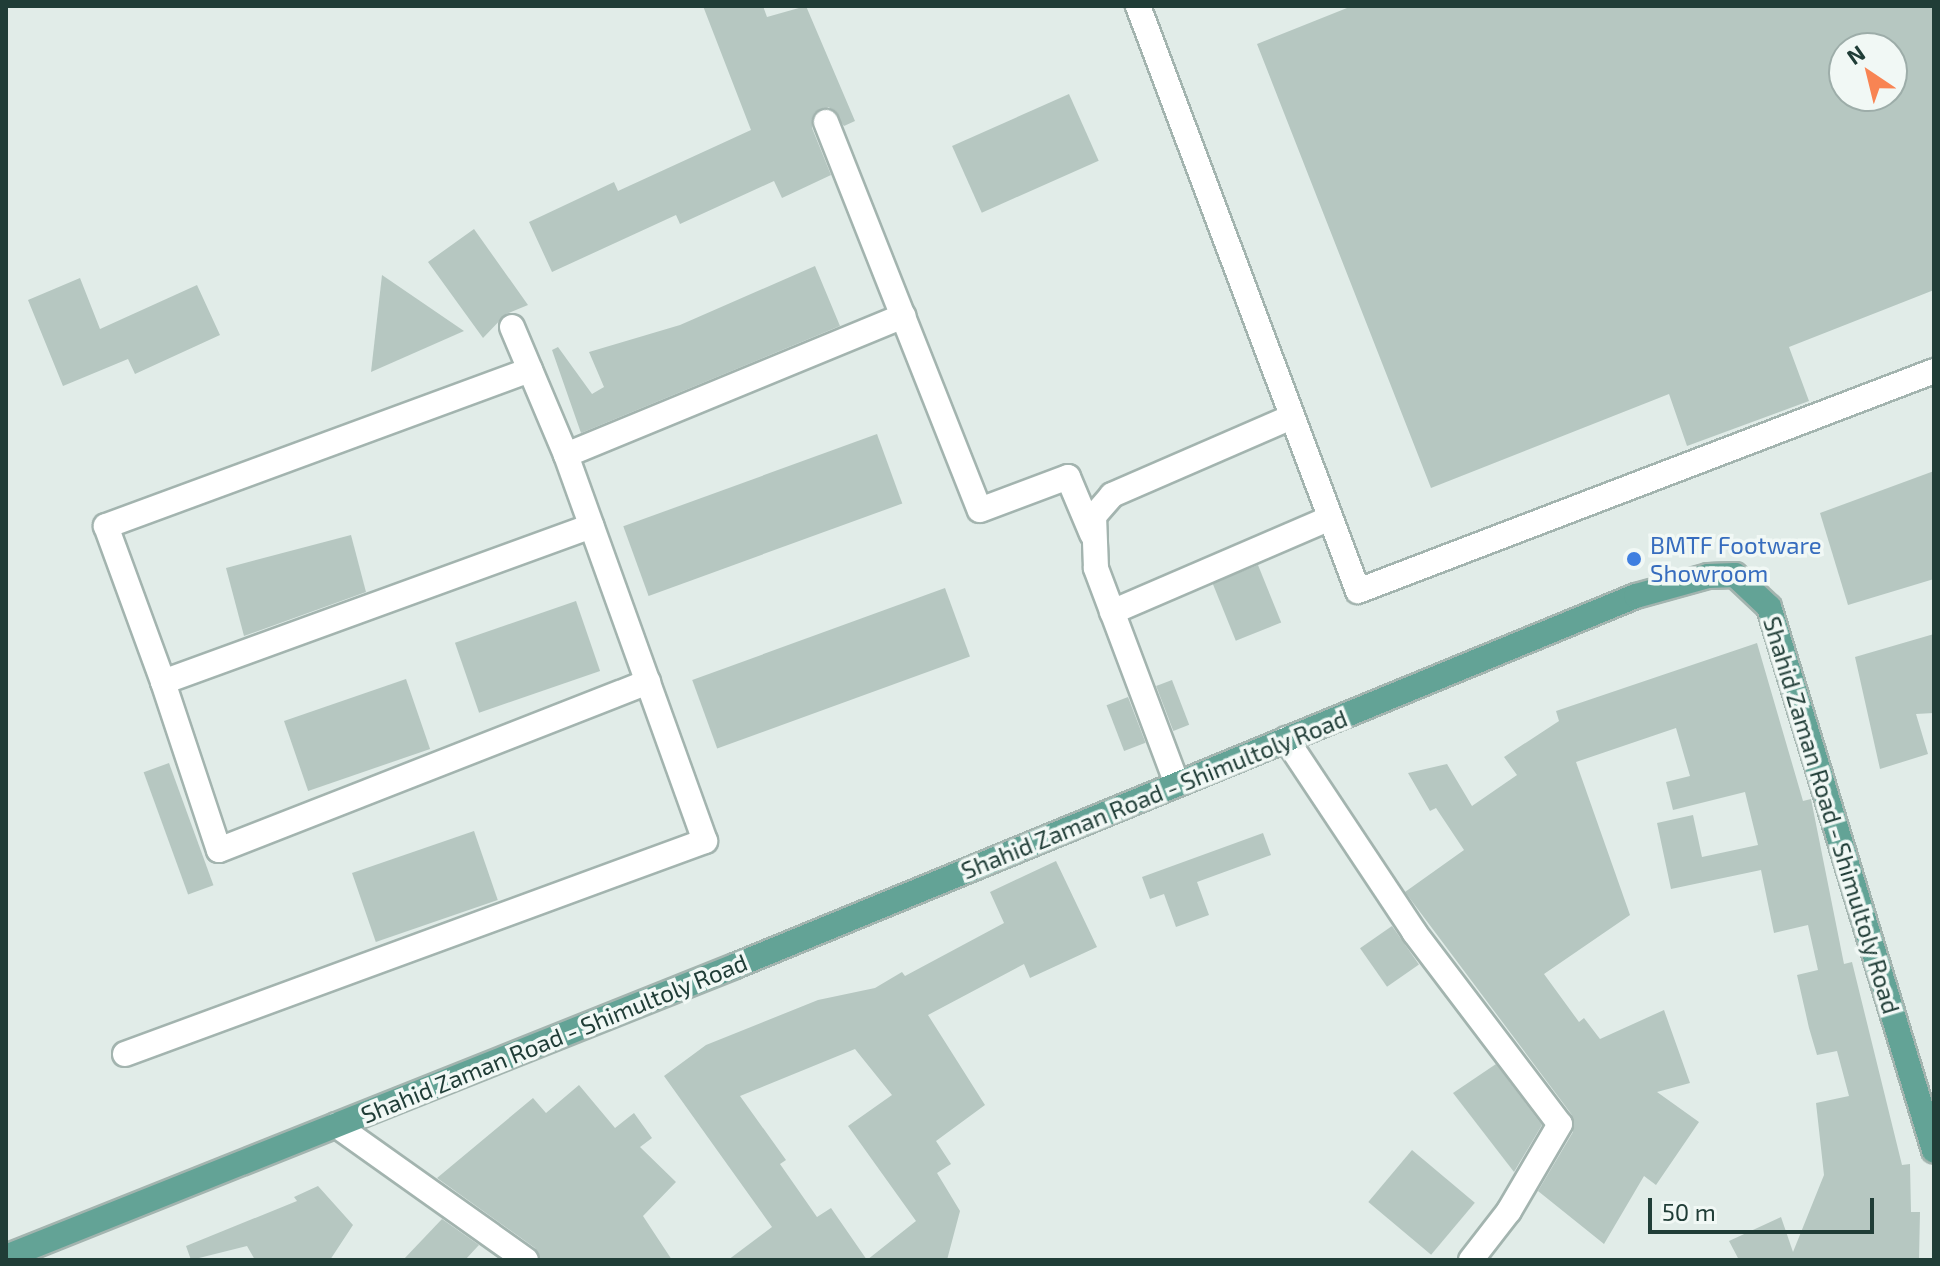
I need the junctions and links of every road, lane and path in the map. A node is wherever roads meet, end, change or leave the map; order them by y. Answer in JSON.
{"nodes":[{"id":1,"x":1138,"y":6,"type":"edge"},
{"id":2,"x":826,"y":122,"type":"dead end"},
{"id":3,"x":903,"y":316,"type":"junction"},
{"id":4,"x":512,"y":327,"type":"dead end"},
{"id":5,"x":530,"y":370,"type":"junction"},
{"id":6,"x":1934,"y":371,"type":"edge"},
{"id":7,"x":1291,"y":417,"type":"junction"},
{"id":8,"x":566,"y":455,"type":"junction"},
{"id":9,"x":1330,"y":518,"type":"junction"},
{"id":10,"x":592,"y":526,"type":"junction"},
{"id":11,"x":1092,"y":534,"type":"junction"},
{"id":12,"x":1112,"y":612,"type":"junction"},
{"id":13,"x":163,"y":682,"type":"junction"},
{"id":14,"x":648,"y":682,"type":"junction"},
{"id":15,"x":1286,"y":739,"type":"junction"},
{"id":16,"x":1177,"y":784,"type":"junction"},
{"id":17,"x":125,"y":1054,"type":"dead end"},
{"id":18,"x":336,"y":1125,"type":"junction"},
{"id":19,"x":1934,"y":1150,"type":"edge"},
{"id":20,"x":6,"y":1257,"type":"edge"},
{"id":21,"x":526,"y":1260,"type":"edge"},
{"id":22,"x":1471,"y":1260,"type":"edge"}],
"edges":[{"from":1,"to":7,"type":"street"},
{"from":2,"to":3,"type":"street"},
{"from":3,"to":8,"type":"street"},
{"from":3,"to":11,"type":"street"},
{"from":4,"to":5,"type":"street"},
{"from":5,"to":8,"type":"street"},
{"from":5,"to":13,"type":"street"},
{"from":6,"to":9,"type":"street"},
{"from":7,"to":9,"type":"street"},
{"from":7,"to":11,"type":"street"},
{"from":8,"to":10,"type":"street"},
{"from":9,"to":12,"type":"street"},
{"from":10,"to":13,"type":"street"},
{"from":10,"to":14,"type":"street"},
{"from":11,"to":12,"type":"street"},
{"from":12,"to":16,"type":"street"},
{"from":13,"to":14,"type":"street"},
{"from":14,"to":17,"type":"street"},
{"from":15,"to":16,"type":"main road","name":"Shahid Zaman Road - Shimultoly Road"},
{"from":15,"to":19,"type":"main road","name":"Shahid Zaman Road - Shimultoly Road"},
{"from":15,"to":22,"type":"street"},
{"from":16,"to":18,"type":"main road","name":"Shahid Zaman Road - Shimultoly Road"},
{"from":18,"to":20,"type":"main road","name":"Shahid Zaman Road - Shimultoly Road"},
{"from":18,"to":21,"type":"street"}]}
